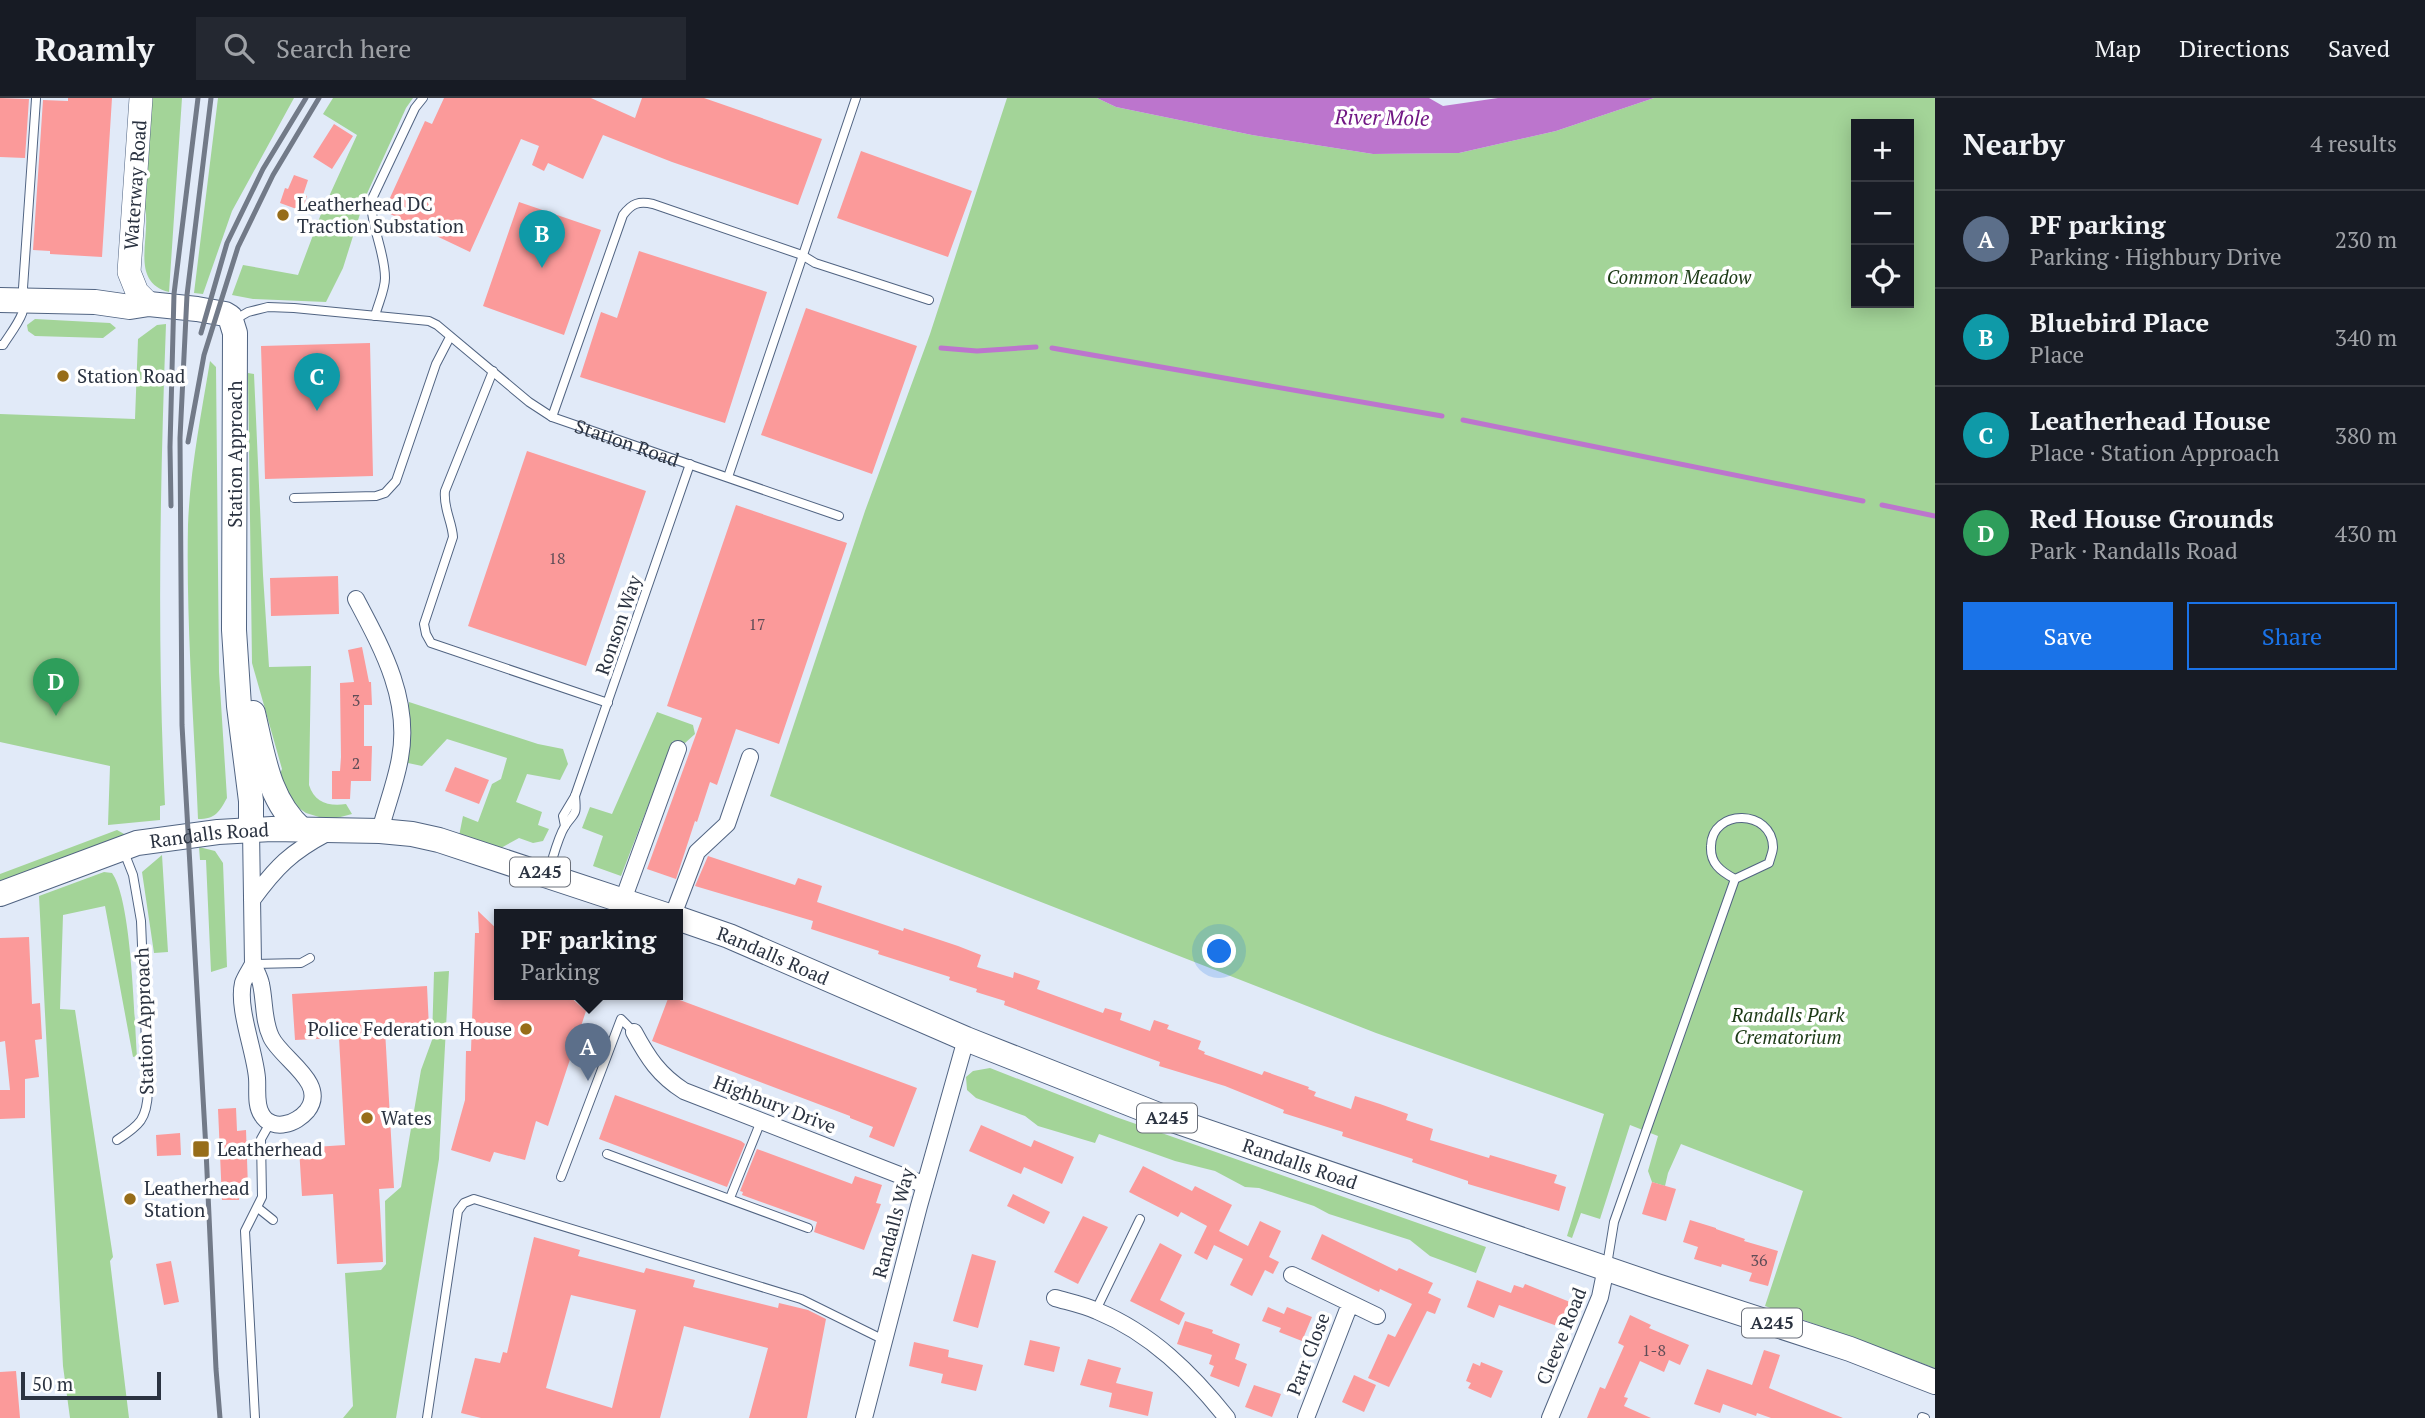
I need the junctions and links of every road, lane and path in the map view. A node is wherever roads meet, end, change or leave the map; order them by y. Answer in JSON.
{"nodes":[{"id":1,"x":141,"y":98,"type":"edge"},
{"id":2,"x":423,"y":98,"type":"edge"},
{"id":3,"x":856,"y":98,"type":"edge"},
{"id":4,"x":36,"y":99,"type":"edge"},
{"id":5,"x":802,"y":255,"type":"junction"},
{"id":6,"x":129,"y":272,"type":"junction"},
{"id":7,"x":0,"y":300,"type":"edge"},
{"id":8,"x":929,"y":300,"type":"dead end"},
{"id":9,"x":27,"y":301,"type":"junction"},
{"id":10,"x":95,"y":302,"type":"junction"},
{"id":11,"x":149,"y":304,"type":"junction"},
{"id":12,"x":375,"y":316,"type":"junction"},
{"id":13,"x":233,"y":321,"type":"junction"},
{"id":14,"x":450,"y":337,"type":"junction"},
{"id":15,"x":0,"y":345,"type":"edge"},
{"id":16,"x":493,"y":372,"type":"junction"},
{"id":17,"x":552,"y":417,"type":"junction"},
{"id":18,"x":690,"y":464,"type":"junction"},
{"id":19,"x":728,"y":477,"type":"junction"},
{"id":20,"x":294,"y":498,"type":"dead end"},
{"id":21,"x":839,"y":516,"type":"dead end"},
{"id":22,"x":356,"y":599,"type":"dead end"},
{"id":23,"x":237,"y":673,"type":"junction"},
{"id":24,"x":608,"y":703,"type":"junction"},
{"id":25,"x":678,"y":749,"type":"dead end"},
{"id":26,"x":750,"y":757,"type":"dead end"},
{"id":27,"x":251,"y":830,"type":"junction"},
{"id":28,"x":302,"y":830,"type":"junction"},
{"id":29,"x":332,"y":830,"type":"junction"},
{"id":30,"x":380,"y":831,"type":"junction"},
{"id":31,"x":122,"y":849,"type":"junction"},
{"id":32,"x":548,"y":875,"type":"junction"},
{"id":33,"x":1735,"y":879,"type":"junction"},
{"id":34,"x":0,"y":894,"type":"edge"},
{"id":35,"x":252,"y":900,"type":"junction"},
{"id":36,"x":623,"y":901,"type":"junction"},
{"id":37,"x":648,"y":909,"type":"edge"},
{"id":38,"x":675,"y":909,"type":"edge"},
{"id":39,"x":683,"y":920,"type":"edge"},
{"id":40,"x":310,"y":958,"type":"dead end"},
{"id":41,"x":253,"y":964,"type":"junction"},
{"id":42,"x":634,"y":1032,"type":"joint"},
{"id":43,"x":966,"y":1039,"type":"junction"},
{"id":44,"x":761,"y":1121,"type":"junction"},
{"id":45,"x":270,"y":1123,"type":"junction"},
{"id":46,"x":117,"y":1140,"type":"dead end"},
{"id":47,"x":607,"y":1154,"type":"dead end"},
{"id":48,"x":561,"y":1177,"type":"dead end"},
{"id":49,"x":925,"y":1185,"type":"junction"},
{"id":50,"x":730,"y":1198,"type":"junction"},
{"id":51,"x":258,"y":1208,"type":"junction"},
{"id":52,"x":1140,"y":1219,"type":"dead end"},
{"id":53,"x":272,"y":1220,"type":"dead end"},
{"id":54,"x":808,"y":1228,"type":"dead end"},
{"id":55,"x":1606,"y":1268,"type":"junction"},
{"id":56,"x":1292,"y":1275,"type":"dead end"},
{"id":57,"x":1055,"y":1298,"type":"dead end"},
{"id":58,"x":1350,"y":1304,"type":"junction"},
{"id":59,"x":1096,"y":1310,"type":"junction"},
{"id":60,"x":1377,"y":1316,"type":"dead end"},
{"id":61,"x":884,"y":1340,"type":"junction"},
{"id":62,"x":1935,"y":1382,"type":"edge"},
{"id":63,"x":255,"y":1418,"type":"edge"},
{"id":64,"x":427,"y":1418,"type":"edge"},
{"id":65,"x":864,"y":1418,"type":"edge"},
{"id":66,"x":1227,"y":1418,"type":"edge"},
{"id":67,"x":1306,"y":1418,"type":"edge"},
{"id":68,"x":1550,"y":1418,"type":"edge"}],
"edges":[{"from":1,"to":6,"type":"main road","name":"Waterway Road"},
{"from":2,"to":12,"type":"lane"},
{"from":3,"to":5,"type":"lane"},
{"from":4,"to":9,"type":"lane"},
{"from":5,"to":8,"type":"lane"},
{"from":5,"to":17,"type":"lane"},
{"from":5,"to":19,"type":"lane"},
{"from":6,"to":10,"type":"main road","name":"Waterway Road"},
{"from":6,"to":11,"type":"main road","name":"Waterway Road"},
{"from":7,"to":9,"type":"main road"},
{"from":9,"to":10,"type":"main road"},
{"from":9,"to":15,"type":"lane"},
{"from":10,"to":11,"type":"main road"},
{"from":11,"to":13,"type":"main road"},
{"from":12,"to":13,"type":"lane","name":"Station Road"},
{"from":12,"to":14,"type":"lane","name":"Station Road"},
{"from":13,"to":23,"type":"main road","name":"Station Approach"},
{"from":14,"to":16,"type":"lane","name":"Station Road"},
{"from":14,"to":20,"type":"lane"},
{"from":16,"to":17,"type":"lane","name":"Station Road"},
{"from":16,"to":24,"type":"lane"},
{"from":17,"to":18,"type":"lane","name":"Station Road"},
{"from":18,"to":19,"type":"lane","name":"Station Road"},
{"from":18,"to":24,"type":"lane","name":"Ronson Way"},
{"from":19,"to":21,"type":"lane","name":"Station Road"},
{"from":22,"to":30,"type":"street"},
{"from":23,"to":27,"type":"main road","name":"Station Approach"},
{"from":23,"to":28,"type":"main road","name":"Station Approach"},
{"from":24,"to":32,"type":"lane","name":"Ronson Way"},
{"from":25,"to":36,"type":"street"},
{"from":26,"to":38,"type":"street"},
{"from":27,"to":28,"type":"main road","name":"Randalls Road","number":"A245"},
{"from":27,"to":31,"type":"main road","name":"Randalls Road","number":"A245"},
{"from":27,"to":35,"type":"street"},
{"from":28,"to":29,"type":"main road","name":"Randalls Road","number":"A245"},
{"from":29,"to":30,"type":"main road","name":"Randalls Road","number":"A245"},
{"from":29,"to":35,"type":"street"},
{"from":30,"to":32,"type":"main road","name":"Randalls Road","number":"A245"},
{"from":31,"to":34,"type":"main road","name":"Randalls Road","number":"A245"},
{"from":31,"to":46,"type":"lane","name":"Station Approach"},
{"from":32,"to":36,"type":"main road","name":"Randalls Road","number":"A245"},
{"from":33,"to":33,"type":"lane"},
{"from":33,"to":55,"type":"lane"},
{"from":35,"to":41,"type":"street"},
{"from":36,"to":37,"type":"main road","name":"Randalls Road","number":"A245"},
{"from":39,"to":43,"type":"main road","name":"Randalls Road","number":"A245"},
{"from":40,"to":41,"type":"lane"},
{"from":41,"to":45,"type":"street"},
{"from":41,"to":45,"type":"street"},
{"from":42,"to":44,"type":"street","name":"Highbury Drive"},
{"from":42,"to":48,"type":"lane"},
{"from":43,"to":49,"type":"street","name":"Randalls Way"},
{"from":43,"to":55,"type":"main road","name":"Randalls Road","number":"A245"},
{"from":44,"to":49,"type":"street","name":"Highbury Drive"},
{"from":44,"to":50,"type":"lane"},
{"from":45,"to":51,"type":"lane"},
{"from":47,"to":50,"type":"lane"},
{"from":49,"to":61,"type":"street","name":"Randalls Way"},
{"from":50,"to":54,"type":"lane"},
{"from":51,"to":53,"type":"lane"},
{"from":51,"to":63,"type":"lane"},
{"from":52,"to":59,"type":"lane"},
{"from":55,"to":62,"type":"main road","name":"Randalls Road","number":"A245"},
{"from":55,"to":68,"type":"street","name":"Cleeve Road"},
{"from":56,"to":58,"type":"street","name":"Parr Close"},
{"from":57,"to":59,"type":"street"},
{"from":58,"to":60,"type":"street","name":"Parr Close"},
{"from":58,"to":67,"type":"street","name":"Parr Close"},
{"from":59,"to":66,"type":"street"},
{"from":61,"to":64,"type":"lane"},
{"from":61,"to":65,"type":"street","name":"Randalls Way"}]}
